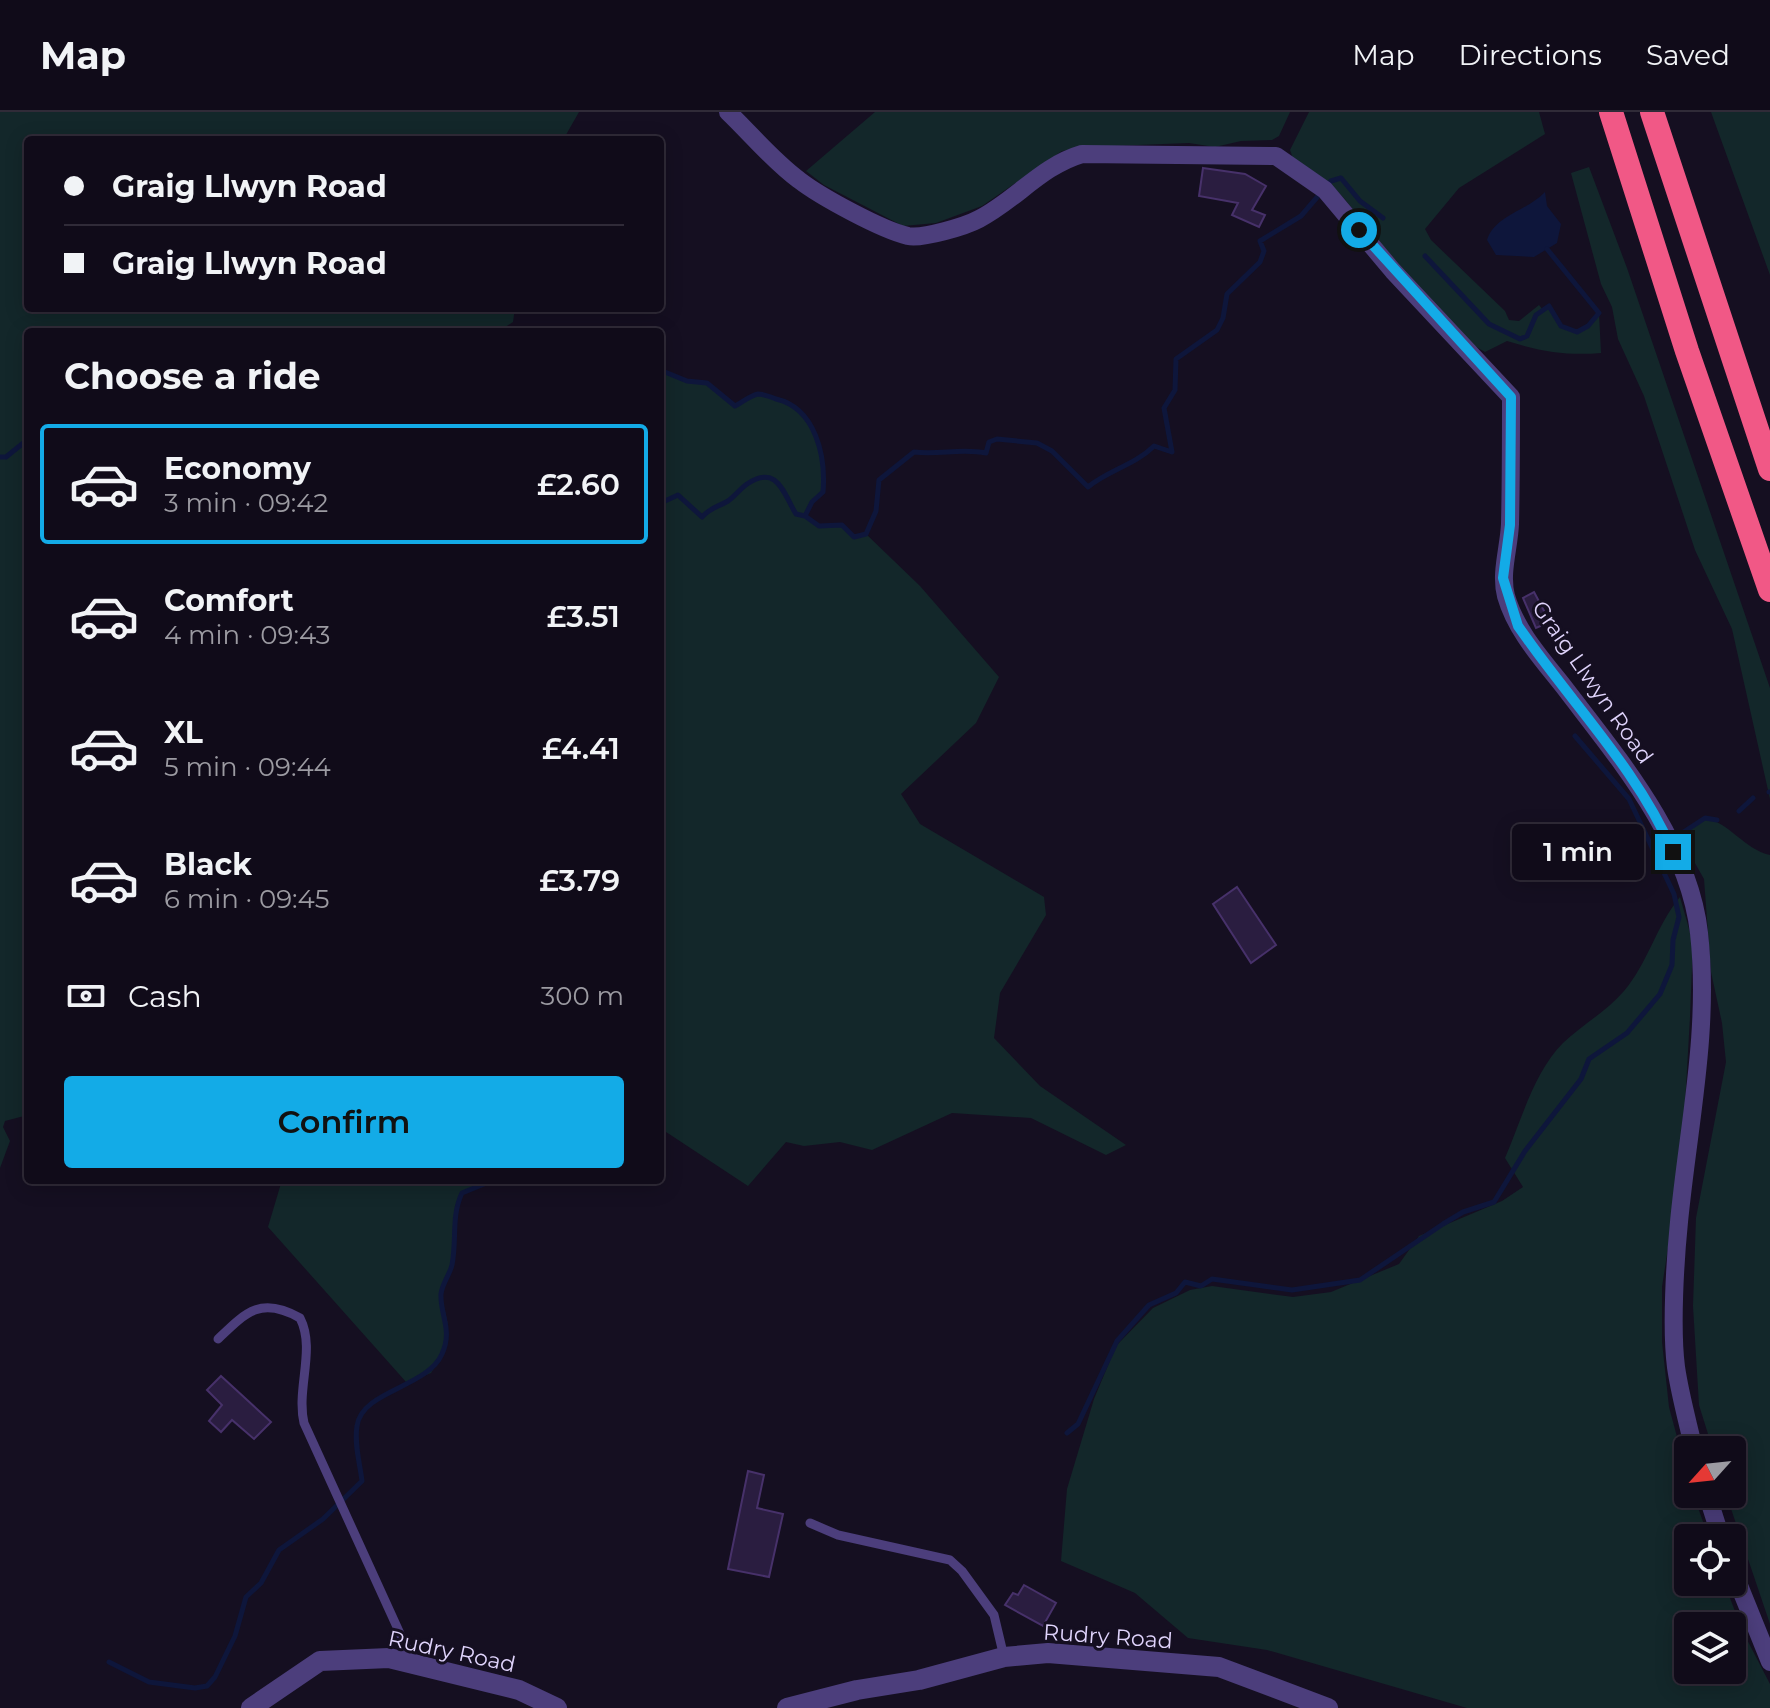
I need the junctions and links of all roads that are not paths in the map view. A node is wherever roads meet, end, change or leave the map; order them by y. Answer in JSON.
{"nodes":[{"id":1,"x":728,"y":112,"type":"edge"},
{"id":2,"x":1611,"y":112,"type":"edge"},
{"id":3,"x":1652,"y":112,"type":"edge"},
{"id":4,"x":1770,"y":469,"type":"edge"},
{"id":5,"x":1770,"y":590,"type":"edge"},
{"id":6,"x":218,"y":1339,"type":"dead end"},
{"id":7,"x":1691,"y":1436,"type":"edge"},
{"id":8,"x":810,"y":1523,"type":"dead end"},
{"id":9,"x":1743,"y":1596,"type":"edge"},
{"id":10,"x":1004,"y":1657,"type":"junction"},
{"id":11,"x":1770,"y":1662,"type":"edge"},
{"id":12,"x":415,"y":1665,"type":"junction"},
{"id":13,"x":251,"y":1708,"type":"edge"},
{"id":14,"x":557,"y":1708,"type":"edge"},
{"id":15,"x":787,"y":1708,"type":"edge"},
{"id":16,"x":1328,"y":1708,"type":"edge"}],
"edges":[{"from":1,"to":7,"type":"street","name":"Graig Llwyn Road"},
{"from":2,"to":5,"type":"highway"},
{"from":3,"to":4,"type":"highway"},
{"from":6,"to":12,"type":"lane"},
{"from":8,"to":10,"type":"lane"},
{"from":9,"to":11,"type":"street"},
{"from":10,"to":15,"type":"street","name":"Rudry Road"},
{"from":10,"to":16,"type":"street","name":"Rudry Road"},
{"from":12,"to":13,"type":"street","name":"Rudry Road"},
{"from":12,"to":14,"type":"street","name":"Rudry Road"}]}
